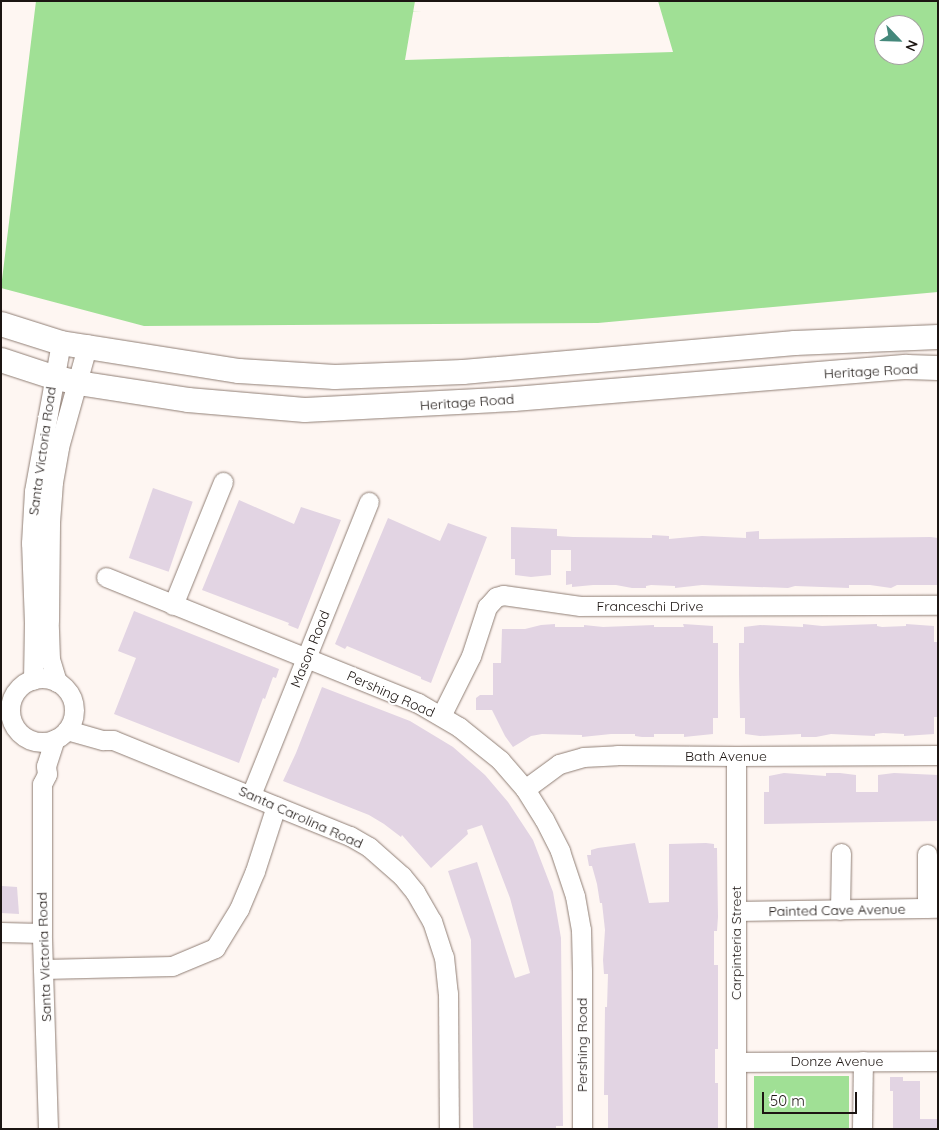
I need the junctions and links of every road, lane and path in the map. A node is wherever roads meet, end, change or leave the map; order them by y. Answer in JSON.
{"nodes":[{"id":1,"x":1,"y":324,"type":"edge"},
{"id":2,"x":938,"y":337,"type":"edge"},
{"id":3,"x":61,"y":343,"type":"junction"},
{"id":4,"x":86,"y":347,"type":"junction"},
{"id":5,"x":1,"y":360,"type":"edge"},
{"id":6,"x":938,"y":368,"type":"edge"},
{"id":7,"x":53,"y":377,"type":"junction"},
{"id":8,"x":78,"y":383,"type":"junction"},
{"id":9,"x":223,"y":482,"type":"dead end"},
{"id":10,"x":369,"y":502,"type":"dead end"},
{"id":11,"x":106,"y":577,"type":"dead end"},
{"id":12,"x":938,"y":604,"type":"edge"},
{"id":13,"x":173,"y":605,"type":"junction"},
{"id":14,"x":306,"y":659,"type":"junction"},
{"id":15,"x":33,"y":680,"type":"junction"},
{"id":16,"x":57,"y":682,"type":"junction"},
{"id":17,"x":7,"y":700,"type":"edge"},
{"id":18,"x":73,"y":710,"type":"junction"},
{"id":19,"x":441,"y":716,"type":"junction"},
{"id":20,"x":6,"y":718,"type":"edge"},
{"id":21,"x":61,"y":735,"type":"junction"},
{"id":22,"x":113,"y":740,"type":"junction"},
{"id":23,"x":32,"y":741,"type":"junction"},
{"id":24,"x":938,"y":754,"type":"edge"},
{"id":25,"x":736,"y":756,"type":"junction"},
{"id":26,"x":42,"y":784,"type":"junction"},
{"id":27,"x":525,"y":789,"type":"junction"},
{"id":28,"x":251,"y":795,"type":"junction"},
{"id":29,"x":276,"y":806,"type":"junction"},
{"id":30,"x":841,"y":853,"type":"dead end"},
{"id":31,"x":927,"y":854,"type":"dead end"},
{"id":32,"x":933,"y":908,"type":"edge"},
{"id":33,"x":840,"y":910,"type":"junction"},
{"id":34,"x":736,"y":911,"type":"junction"},
{"id":35,"x":1,"y":932,"type":"edge"},
{"id":36,"x":42,"y":933,"type":"junction"},
{"id":37,"x":43,"y":969,"type":"junction"},
{"id":38,"x":862,"y":1061,"type":"junction"},
{"id":39,"x":938,"y":1061,"type":"edge"},
{"id":40,"x":736,"y":1062,"type":"junction"},
{"id":41,"x":48,"y":1129,"type":"edge"},
{"id":42,"x":449,"y":1129,"type":"edge"},
{"id":43,"x":582,"y":1129,"type":"edge"},
{"id":44,"x":736,"y":1129,"type":"edge"},
{"id":45,"x":862,"y":1129,"type":"edge"}],
"edges":[{"from":1,"to":3,"type":"main road"},
{"from":2,"to":4,"type":"main road"},
{"from":3,"to":4,"type":"main road"},
{"from":3,"to":7,"type":"street","name":"Santa Victoria Road"},
{"from":4,"to":8,"type":"street","name":"Santa Victoria Road"},
{"from":5,"to":7,"type":"main road","name":"Heritage Road"},
{"from":6,"to":8,"type":"main road","name":"Heritage Road"},
{"from":7,"to":8,"type":"main road","name":"Heritage Road"},
{"from":7,"to":15,"type":"street","name":"Santa Victoria Road"},
{"from":8,"to":16,"type":"street","name":"Santa Victoria Road"},
{"from":9,"to":13,"type":"street"},
{"from":10,"to":14,"type":"street","name":"Mason Road"},
{"from":11,"to":13,"type":"street","name":"Pershing Road"},
{"from":12,"to":19,"type":"street","name":"Franceschi Drive"},
{"from":13,"to":14,"type":"street","name":"Pershing Road"},
{"from":14,"to":19,"type":"street","name":"Pershing Road"},
{"from":14,"to":28,"type":"street","name":"Mason Road"},
{"from":15,"to":16,"type":"street"},
{"from":15,"to":17,"type":"street"},
{"from":16,"to":18,"type":"street"},
{"from":17,"to":20,"type":"street"},
{"from":18,"to":21,"type":"street"},
{"from":18,"to":22,"type":"street","name":"Santa Carolina Road"},
{"from":19,"to":27,"type":"street","name":"Pershing Road"},
{"from":20,"to":23,"type":"street"},
{"from":21,"to":22,"type":"street","name":"Santa Carolina Road"},
{"from":21,"to":23,"type":"street"},
{"from":21,"to":26,"type":"street","name":"Santa Victoria Road"},
{"from":22,"to":28,"type":"street","name":"Santa Carolina Road"},
{"from":23,"to":26,"type":"street","name":"Santa Victoria Road"},
{"from":24,"to":25,"type":"street","name":"Bath Avenue"},
{"from":25,"to":27,"type":"street","name":"Bath Avenue"},
{"from":25,"to":34,"type":"street","name":"Carpinteria Street"},
{"from":26,"to":36,"type":"street","name":"Santa Victoria Road"},
{"from":27,"to":43,"type":"street","name":"Pershing Road"},
{"from":28,"to":29,"type":"street","name":"Santa Carolina Road"},
{"from":29,"to":37,"type":"street"},
{"from":29,"to":42,"type":"street","name":"Santa Carolina Road"},
{"from":30,"to":33,"type":"street"},
{"from":31,"to":32,"type":"street"},
{"from":32,"to":33,"type":"street","name":"Painted Cave Avenue"},
{"from":33,"to":34,"type":"street","name":"Painted Cave Avenue"},
{"from":34,"to":40,"type":"street","name":"Carpinteria Street"},
{"from":35,"to":36,"type":"street"},
{"from":36,"to":37,"type":"street","name":"Santa Victoria Road"},
{"from":37,"to":41,"type":"street","name":"Santa Victoria Road"},
{"from":38,"to":39,"type":"street","name":"Donze Avenue"},
{"from":38,"to":40,"type":"street","name":"Donze Avenue"},
{"from":38,"to":45,"type":"street"},
{"from":40,"to":44,"type":"street","name":"Carpinteria Street"}]}
